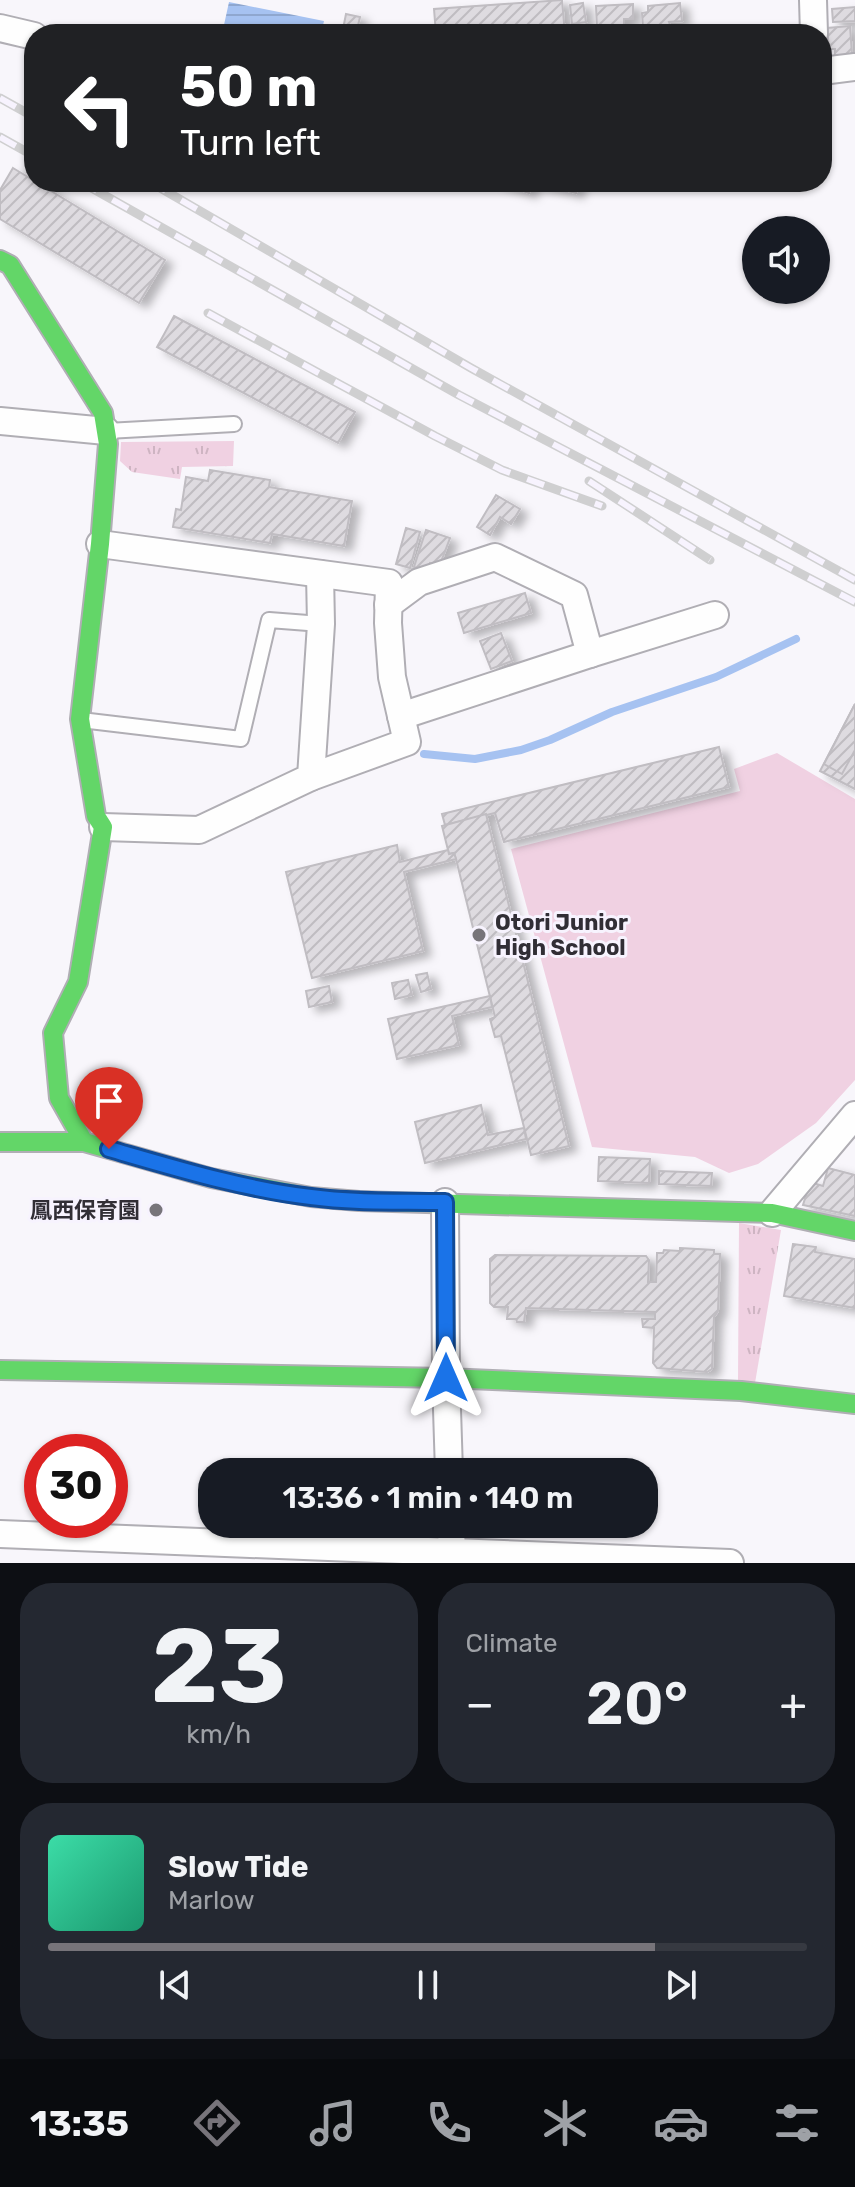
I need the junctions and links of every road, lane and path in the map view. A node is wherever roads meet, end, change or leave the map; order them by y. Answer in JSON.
{"nodes":[{"id":1,"x":813,"y":0,"type":"edge"},
{"id":2,"x":814,"y":24,"type":"edge"},
{"id":3,"x":0,"y":28,"type":"edge"},
{"id":4,"x":24,"y":34,"type":"edge"},
{"id":5,"x":855,"y":67,"type":"edge"},
{"id":6,"x":832,"y":70,"type":"edge"},
{"id":7,"x":0,"y":260,"type":"edge"},
{"id":8,"x":0,"y":421,"type":"edge"},
{"id":9,"x":234,"y":424,"type":"dead end"},
{"id":10,"x":106,"y":431,"type":"junction"},
{"id":11,"x":100,"y":544,"type":"junction"},
{"id":12,"x":320,"y":574,"type":"junction"},
{"id":13,"x":388,"y":605,"type":"junction"},
{"id":14,"x":715,"y":615,"type":"dead end"},
{"id":15,"x":321,"y":624,"type":"junction"},
{"id":16,"x":590,"y":654,"type":"junction"},
{"id":17,"x":401,"y":716,"type":"junction"},
{"id":18,"x":80,"y":719,"type":"junction"},
{"id":19,"x":311,"y":777,"type":"junction"},
{"id":20,"x":103,"y":827,"type":"junction"},
{"id":21,"x":855,"y":1115,"type":"edge"},
{"id":22,"x":0,"y":1142,"type":"edge"},
{"id":23,"x":84,"y":1142,"type":"junction"},
{"id":24,"x":445,"y":1202,"type":"junction"},
{"id":25,"x":772,"y":1213,"type":"junction"},
{"id":26,"x":855,"y":1231,"type":"edge"},
{"id":27,"x":0,"y":1370,"type":"edge"},
{"id":28,"x":446,"y":1378,"type":"junction"},
{"id":29,"x":855,"y":1404,"type":"edge"},
{"id":30,"x":449,"y":1458,"type":"edge"},
{"id":31,"x":0,"y":1534,"type":"edge"},
{"id":32,"x":452,"y":1557,"type":"edge"},
{"id":33,"x":730,"y":1563,"type":"edge"}],
"edges":[{"from":1,"to":2,"type":"street"},
{"from":3,"to":4,"type":"street"},
{"from":5,"to":6,"type":"street"},
{"from":7,"to":10,"type":"street"},
{"from":8,"to":10,"type":"street"},
{"from":9,"to":10,"type":"lane"},
{"from":10,"to":11,"type":"street"},
{"from":11,"to":12,"type":"street"},
{"from":11,"to":18,"type":"street"},
{"from":12,"to":13,"type":"street"},
{"from":12,"to":15,"type":"street"},
{"from":13,"to":16,"type":"street"},
{"from":13,"to":17,"type":"street"},
{"from":14,"to":16,"type":"street"},
{"from":15,"to":18,"type":"lane"},
{"from":15,"to":19,"type":"street"},
{"from":16,"to":17,"type":"street"},
{"from":17,"to":19,"type":"street"},
{"from":18,"to":20,"type":"street"},
{"from":19,"to":20,"type":"street"},
{"from":20,"to":23,"type":"street"},
{"from":21,"to":25,"type":"street"},
{"from":22,"to":23,"type":"street"},
{"from":23,"to":24,"type":"street"},
{"from":24,"to":25,"type":"street"},
{"from":24,"to":28,"type":"street"},
{"from":25,"to":26,"type":"street"},
{"from":27,"to":28,"type":"street"},
{"from":28,"to":29,"type":"street"},
{"from":28,"to":30,"type":"street"},
{"from":31,"to":32,"type":"street"},
{"from":32,"to":33,"type":"street"}]}
